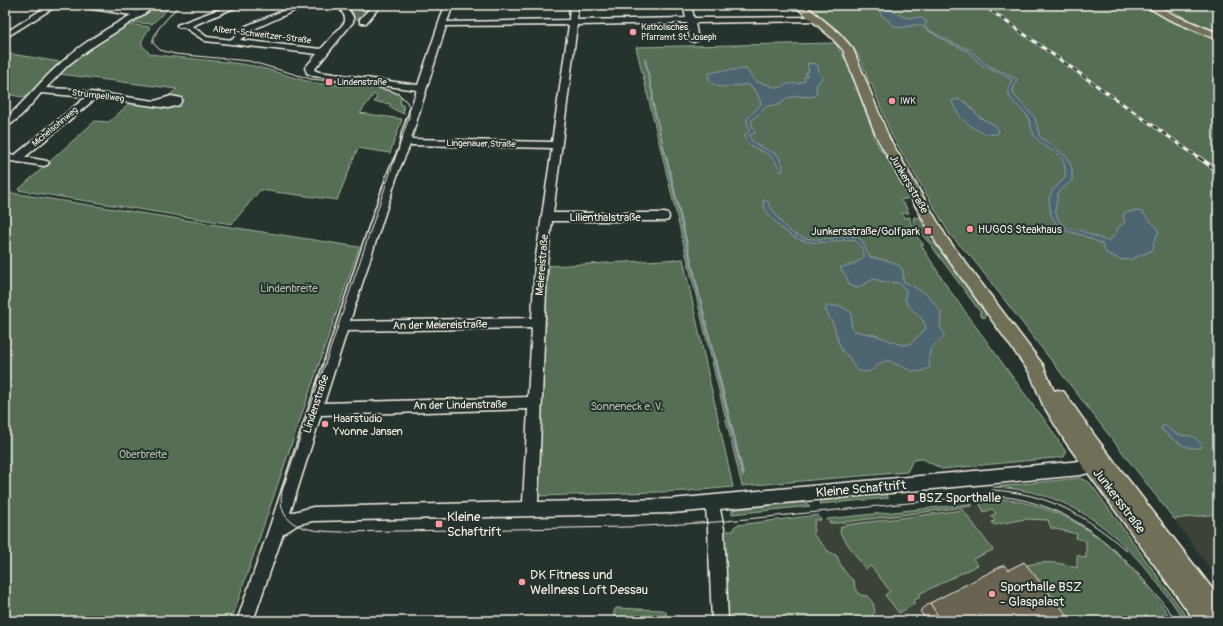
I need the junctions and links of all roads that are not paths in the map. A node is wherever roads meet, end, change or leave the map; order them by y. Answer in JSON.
{"nodes":[{"id":1,"x":54,"y":5,"type":"edge"},
{"id":2,"x":80,"y":5,"type":"edge"},
{"id":3,"x":154,"y":5,"type":"edge"},
{"id":4,"x":236,"y":5,"type":"edge"},
{"id":5,"x":303,"y":5,"type":"edge"},
{"id":6,"x":342,"y":5,"type":"edge"},
{"id":7,"x":377,"y":5,"type":"edge"},
{"id":8,"x":449,"y":5,"type":"edge"},
{"id":9,"x":574,"y":5,"type":"edge"},
{"id":10,"x":688,"y":5,"type":"edge"},
{"id":11,"x":799,"y":5,"type":"edge"},
{"id":12,"x":1149,"y":5,"type":"edge"},
{"id":13,"x":138,"y":14,"type":"junction"},
{"id":14,"x":816,"y":19,"type":"junction"},
{"id":15,"x":363,"y":21,"type":"dead end"},
{"id":16,"x":691,"y":21,"type":"junction"},
{"id":17,"x":572,"y":23,"type":"junction"},
{"id":18,"x":443,"y":24,"type":"junction"},
{"id":19,"x":5,"y":36,"type":"edge"},
{"id":20,"x":1218,"y":37,"type":"edge"},
{"id":21,"x":694,"y":40,"type":"dead end"},
{"id":22,"x":234,"y":42,"type":"junction"},
{"id":23,"x":322,"y":52,"type":"junction"},
{"id":24,"x":422,"y":88,"type":"junction"},
{"id":25,"x":43,"y":90,"type":"junction"},
{"id":26,"x":94,"y":95,"type":"junction"},
{"id":27,"x":156,"y":103,"type":"dead end"},
{"id":28,"x":5,"y":124,"type":"edge"},
{"id":29,"x":406,"y":142,"type":"junction"},
{"id":30,"x":556,"y":145,"type":"junction"},
{"id":31,"x":5,"y":157,"type":"edge"},
{"id":32,"x":17,"y":159,"type":"junction"},
{"id":33,"x":44,"y":163,"type":"dead end"},
{"id":34,"x":547,"y":217,"type":"junction"},
{"id":35,"x":664,"y":217,"type":"dead end"},
{"id":36,"x":538,"y":323,"type":"junction"},
{"id":37,"x":342,"y":326,"type":"junction"},
{"id":38,"x":534,"y":403,"type":"junction"},
{"id":39,"x":315,"y":409,"type":"junction"},
{"id":40,"x":1098,"y":464,"type":"junction"},
{"id":41,"x":712,"y":503,"type":"junction"},
{"id":42,"x":530,"y":509,"type":"junction"},
{"id":43,"x":277,"y":529,"type":"junction"},
{"id":44,"x":1218,"y":612,"type":"edge"},
{"id":45,"x":245,"y":621,"type":"edge"},
{"id":46,"x":720,"y":621,"type":"edge"},
{"id":47,"x":1208,"y":621,"type":"edge"}],
"edges":[{"from":1,"to":19,"type":"street"},
{"from":2,"to":13,"type":"street"},
{"from":3,"to":13,"type":"street"},
{"from":4,"to":22,"type":"street","name":"Albert-Schweitzer-Straße"},
{"from":5,"to":22,"type":"street"},
{"from":6,"to":23,"type":"street"},
{"from":7,"to":15,"type":"street"},
{"from":8,"to":18,"type":"street","name":"Lindenstraße"},
{"from":9,"to":17,"type":"street","name":"Meiereistraße"},
{"from":10,"to":16,"type":"street"},
{"from":11,"to":14,"type":"main road","name":"Junkersstraße"},
{"from":12,"to":20,"type":"main road"},
{"from":13,"to":25,"type":"street"},
{"from":14,"to":16,"type":"street"},
{"from":14,"to":40,"type":"main road","name":"Junkersstraße"},
{"from":16,"to":17,"type":"street"},
{"from":16,"to":21,"type":"street"},
{"from":17,"to":18,"type":"street"},
{"from":17,"to":30,"type":"street","name":"Meiereistraße"},
{"from":18,"to":24,"type":"street","name":"Lindenstraße"},
{"from":22,"to":23,"type":"street","name":"Albert-Schweitzer-Straße"},
{"from":23,"to":24,"type":"street"},
{"from":24,"to":29,"type":"street","name":"Lindenstraße"},
{"from":25,"to":26,"type":"street","name":"Strümpellweg"},
{"from":25,"to":28,"type":"street"},
{"from":26,"to":27,"type":"street","name":"Strümpellweg"},
{"from":26,"to":32,"type":"street","name":"Michelsohnweg"},
{"from":29,"to":30,"type":"street","name":"Lingenauer Straße"},
{"from":29,"to":37,"type":"street","name":"Lindenstraße"},
{"from":30,"to":34,"type":"street","name":"Meiereistraße"},
{"from":31,"to":32,"type":"street"},
{"from":32,"to":33,"type":"street"},
{"from":34,"to":35,"type":"street","name":"Lilienthalstraße"},
{"from":34,"to":36,"type":"street","name":"Meiereistraße"},
{"from":36,"to":37,"type":"street","name":"An der Meiereistraße"},
{"from":36,"to":38,"type":"street","name":"Meiereistraße"},
{"from":37,"to":39,"type":"street","name":"Lindenstraße"},
{"from":38,"to":39,"type":"street","name":"An der Lindenstraße"},
{"from":38,"to":42,"type":"street","name":"Meiereistraße"},
{"from":39,"to":43,"type":"street","name":"Lindenstraße"},
{"from":40,"to":41,"type":"street","name":"Kleine Schaftrift"},
{"from":40,"to":44,"type":"main road","name":"Junkersstraße"},
{"from":40,"to":47,"type":"main road","name":"Junkersstraße"},
{"from":41,"to":42,"type":"street","name":"Kleine Schaftrift"},
{"from":41,"to":46,"type":"street"},
{"from":42,"to":43,"type":"street","name":"Kleine Schaftrift"},
{"from":43,"to":45,"type":"street","name":"Lindenstraße"}]}
